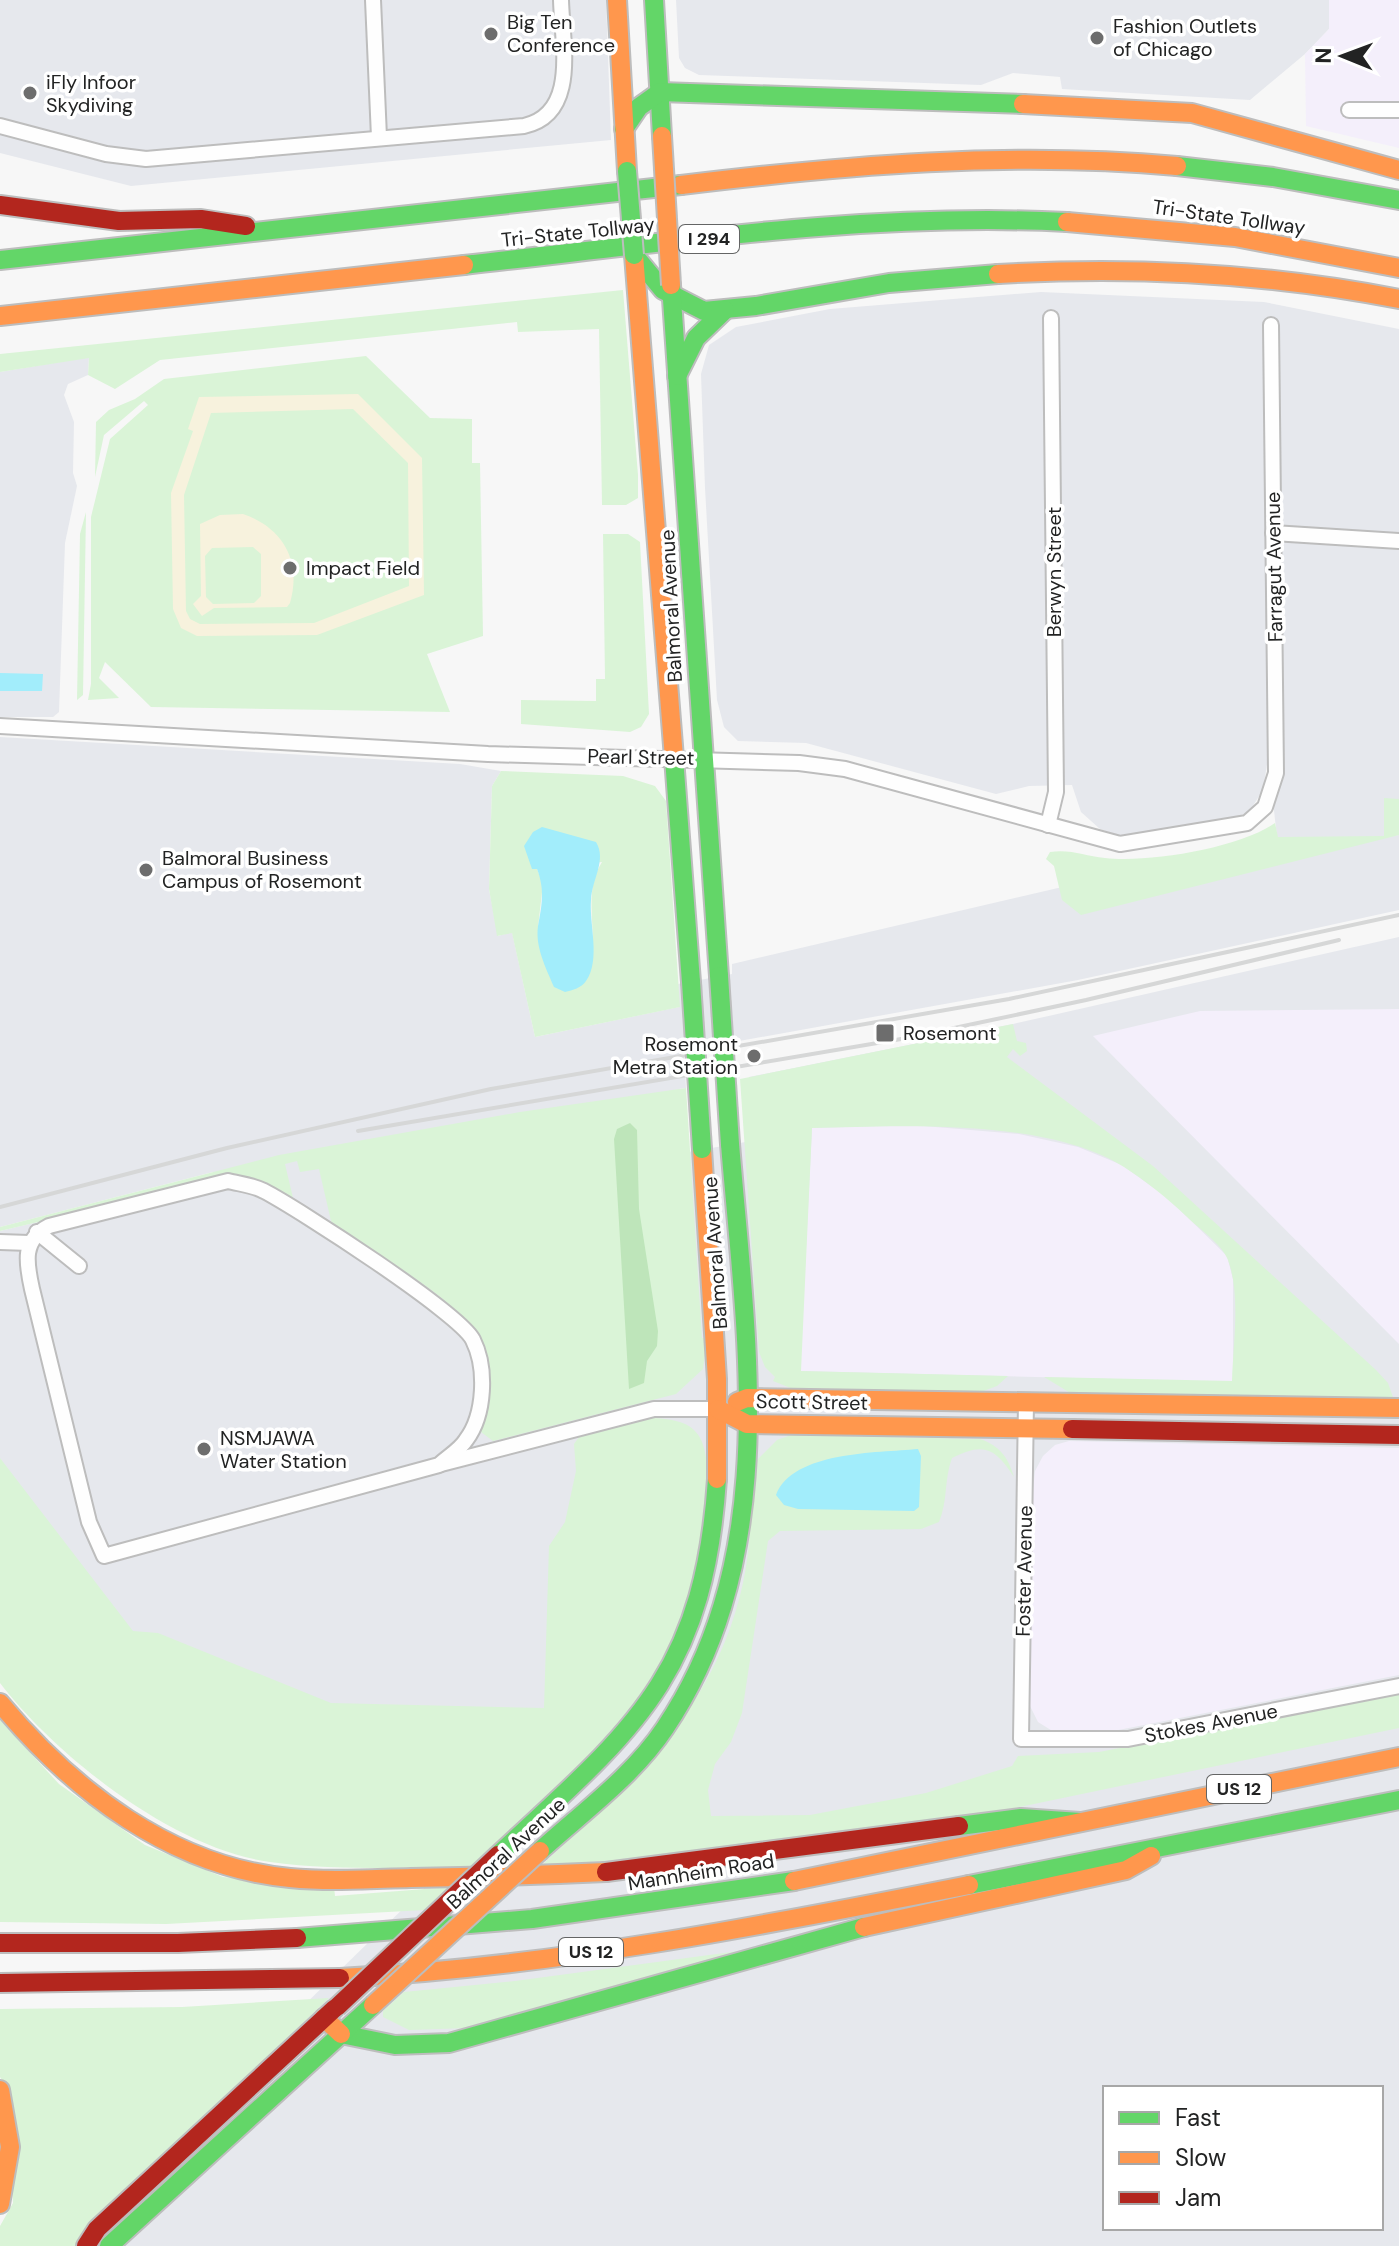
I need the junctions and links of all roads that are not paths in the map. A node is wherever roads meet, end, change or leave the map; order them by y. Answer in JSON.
{"nodes":[{"id":1,"x":373,"y":0,"type":"edge"},
{"id":2,"x":561,"y":0,"type":"edge"},
{"id":3,"x":617,"y":0,"type":"edge"},
{"id":4,"x":654,"y":0,"type":"edge"},
{"id":5,"x":660,"y":92,"type":"junction"},
{"id":6,"x":1349,"y":110,"type":"dead end"},
{"id":7,"x":1399,"y":110,"type":"edge"},
{"id":8,"x":0,"y":126,"type":"edge"},
{"id":9,"x":625,"y":134,"type":"junction"},
{"id":10,"x":383,"y":136,"type":"junction"},
{"id":11,"x":1399,"y":170,"type":"edge"},
{"id":12,"x":1399,"y":200,"type":"edge"},
{"id":13,"x":0,"y":205,"type":"edge"},
{"id":14,"x":272,"y":230,"type":"junction"},
{"id":15,"x":634,"y":255,"type":"junction"},
{"id":16,"x":0,"y":260,"type":"edge"},
{"id":17,"x":1399,"y":268,"type":"edge"},
{"id":18,"x":667,"y":290,"type":"junction"},
{"id":19,"x":1399,"y":299,"type":"edge"},
{"id":20,"x":725,"y":310,"type":"junction"},
{"id":21,"x":6,"y":317,"type":"edge"},
{"id":22,"x":1051,"y":318,"type":"dead end"},
{"id":23,"x":1271,"y":325,"type":"dead end"},
{"id":24,"x":677,"y":376,"type":"junction"},
{"id":25,"x":1273,"y":533,"type":"junction"},
{"id":26,"x":1399,"y":541,"type":"edge"},
{"id":27,"x":0,"y":726,"type":"edge"},
{"id":28,"x":673,"y":758,"type":"junction"},
{"id":29,"x":702,"y":759,"type":"junction"},
{"id":30,"x":1265,"y":807,"type":"joint"},
{"id":31,"x":1048,"y":825,"type":"junction"},
{"id":32,"x":33,"y":1238,"type":"junction"},
{"id":33,"x":0,"y":1242,"type":"edge"},
{"id":34,"x":79,"y":1266,"type":"dead end"},
{"id":35,"x":747,"y":1398,"type":"junction"},
{"id":36,"x":1026,"y":1402,"type":"junction"},
{"id":37,"x":1399,"y":1408,"type":"edge"},
{"id":38,"x":718,"y":1409,"type":"junction"},
{"id":39,"x":747,"y":1424,"type":"junction"},
{"id":40,"x":1026,"y":1429,"type":"junction"},
{"id":41,"x":1399,"y":1435,"type":"edge"},
{"id":42,"x":439,"y":1465,"type":"junction"},
{"id":43,"x":1399,"y":1686,"type":"edge"},
{"id":44,"x":0,"y":1703,"type":"edge"},
{"id":45,"x":1021,"y":1739,"type":"joint"},
{"id":46,"x":1399,"y":1757,"type":"edge"},
{"id":47,"x":1399,"y":1800,"type":"edge"},
{"id":48,"x":1080,"y":1822,"type":"junction"},
{"id":49,"x":1173,"y":1844,"type":"junction"},
{"id":50,"x":0,"y":1943,"type":"edge"},
{"id":51,"x":0,"y":1983,"type":"edge"},
{"id":52,"x":330,"y":2013,"type":"junction"},
{"id":53,"x":341,"y":2034,"type":"junction"},
{"id":54,"x":0,"y":2090,"type":"edge"},
{"id":55,"x":0,"y":2204,"type":"edge"},
{"id":56,"x":86,"y":2246,"type":"edge"},
{"id":57,"x":109,"y":2246,"type":"edge"}],
"edges":[{"from":1,"to":10,"type":"street"},
{"from":2,"to":10,"type":"street"},
{"from":3,"to":9,"type":"main road","name":"Balmoral Avenue"},
{"from":4,"to":5,"type":"main road","name":"Balmoral Avenue"},
{"from":5,"to":9,"type":"main road"},
{"from":5,"to":11,"type":"main road"},
{"from":5,"to":18,"type":"main road","name":"Balmoral Avenue","bridge":true},
{"from":6,"to":7,"type":"street"},
{"from":8,"to":10,"type":"street"},
{"from":9,"to":15,"type":"main road","name":"Balmoral Avenue","bridge":true},
{"from":12,"to":14,"type":"main road","name":"Tri-State Tollway"},
{"from":13,"to":14,"type":"main road"},
{"from":14,"to":16,"type":"main road","name":"Tri-State Tollway"},
{"from":15,"to":18,"type":"main road"},
{"from":15,"to":28,"type":"main road","name":"Balmoral Avenue"},
{"from":17,"to":21,"type":"main road","name":"Tri-State Tollway","number":"I 294"},
{"from":18,"to":20,"type":"main road"},
{"from":18,"to":24,"type":"main road","name":"Balmoral Avenue"},
{"from":19,"to":20,"type":"main road"},
{"from":20,"to":24,"type":"main road"},
{"from":22,"to":31,"type":"street","name":"Berwyn Street"},
{"from":23,"to":25,"type":"street","name":"Farragut Avenue"},
{"from":24,"to":29,"type":"main road","name":"Balmoral Avenue"},
{"from":25,"to":26,"type":"street"},
{"from":25,"to":30,"type":"street","name":"Farragut Avenue"},
{"from":27,"to":28,"type":"street","name":"Pearl Street"},
{"from":28,"to":29,"type":"street","name":"Pearl Street"},
{"from":28,"to":38,"type":"main road","name":"Balmoral Avenue","bridge":true},
{"from":29,"to":31,"type":"street","name":"Pearl Street"},
{"from":29,"to":35,"type":"main road","name":"Balmoral Avenue","bridge":true},
{"from":30,"to":31,"type":"street","name":"Pearl Street"},
{"from":32,"to":33,"type":"street"},
{"from":32,"to":34,"type":"street"},
{"from":32,"to":42,"type":"street"},
{"from":32,"to":42,"type":"street"},
{"from":35,"to":36,"type":"main road","name":"Scott Street"},
{"from":35,"to":38,"type":"main road","name":"Scott Street"},
{"from":35,"to":39,"type":"main road","name":"Balmoral Avenue"},
{"from":36,"to":37,"type":"main road","name":"Scott Street"},
{"from":36,"to":40,"type":"street","name":"Foster Avenue"},
{"from":38,"to":39,"type":"main road","name":"Scott Street"},
{"from":38,"to":42,"type":"street"},
{"from":38,"to":52,"type":"main road","name":"Balmoral Avenue","bridge":true},
{"from":39,"to":40,"type":"main road","name":"Scott Street"},
{"from":39,"to":53,"type":"main road","name":"Balmoral Avenue","bridge":true},
{"from":40,"to":41,"type":"main road","name":"Scott Street"},
{"from":40,"to":45,"type":"street","name":"Foster Avenue"},
{"from":43,"to":45,"type":"street","name":"Stokes Avenue"},
{"from":44,"to":48,"type":"main road"},
{"from":46,"to":48,"type":"main road","name":"Mannheim Road","number":"US 12"},
{"from":47,"to":49,"type":"main road","number":"US 12"},
{"from":48,"to":50,"type":"main road","name":"Mannheim Road","number":"US 12"},
{"from":49,"to":51,"type":"main road","number":"US 12"},
{"from":49,"to":53,"type":"main road"},
{"from":52,"to":53,"type":"main road"},
{"from":52,"to":56,"type":"main road","name":"Balmoral Avenue"},
{"from":53,"to":57,"type":"main road","name":"Balmoral Avenue"},
{"from":54,"to":55,"type":"main road"}]}
